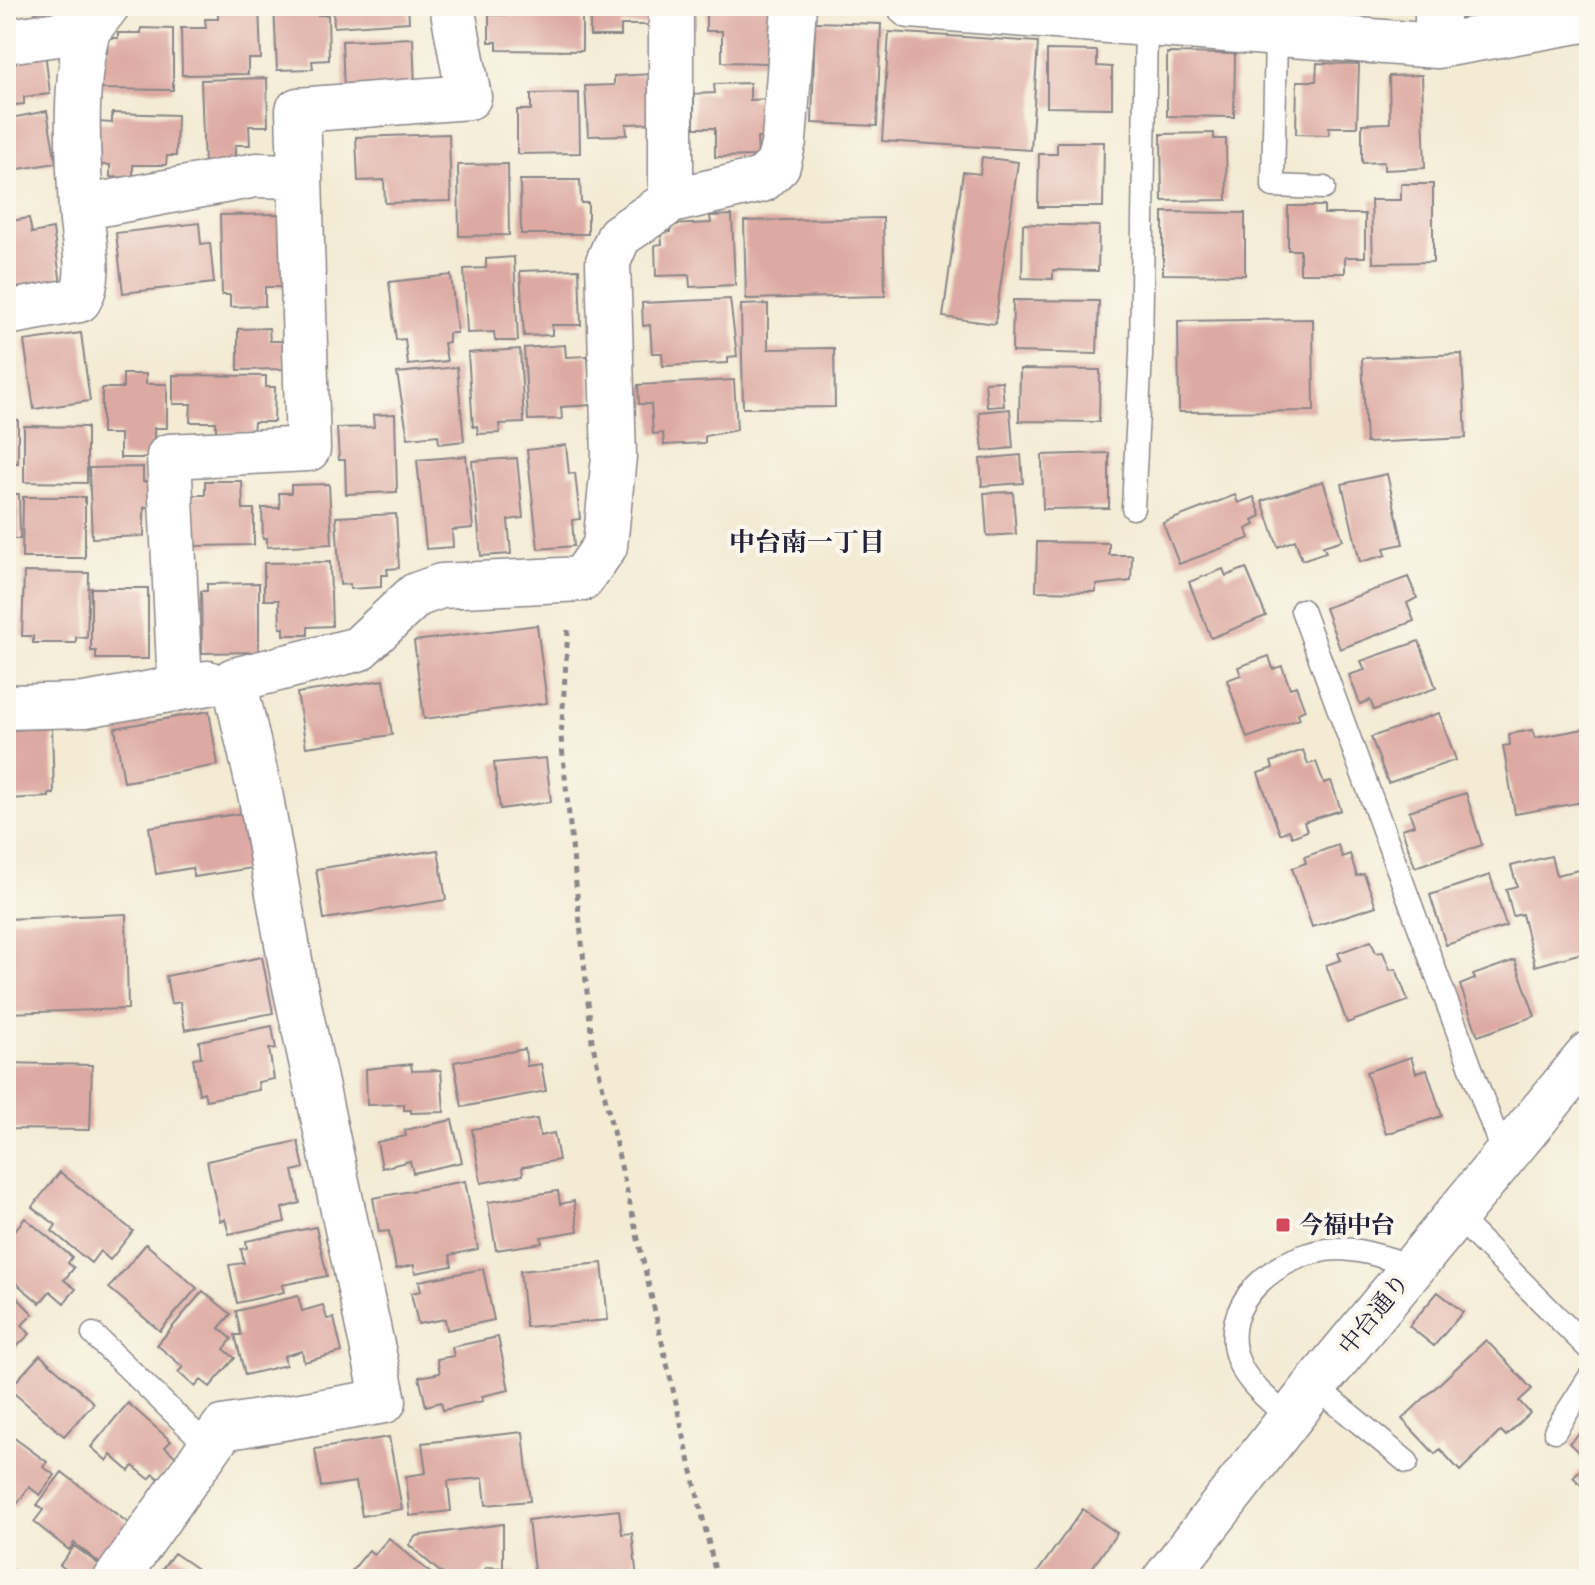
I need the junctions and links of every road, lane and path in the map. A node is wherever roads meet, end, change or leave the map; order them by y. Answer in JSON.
{"nodes":[{"id":1,"x":452,"y":6,"type":"edge"},
{"id":2,"x":671,"y":6,"type":"edge"},
{"id":3,"x":794,"y":6,"type":"edge"},
{"id":4,"x":910,"y":6,"type":"edge"},
{"id":5,"x":1063,"y":12,"type":"edge"},
{"id":6,"x":97,"y":18,"type":"edge"},
{"id":7,"x":1589,"y":19,"type":"edge"},
{"id":8,"x":1146,"y":23,"type":"junction"},
{"id":9,"x":1260,"y":25,"type":"edge"},
{"id":10,"x":1437,"y":26,"type":"edge"},
{"id":11,"x":6,"y":41,"type":"edge"},
{"id":12,"x":300,"y":176,"type":"junction"},
{"id":13,"x":1324,"y":188,"type":"dead end"},
{"id":14,"x":671,"y":201,"type":"junction"},
{"id":15,"x":81,"y":208,"type":"junction"},
{"id":16,"x":6,"y":313,"type":"edge"},
{"id":17,"x":1133,"y":508,"type":"dead end"},
{"id":18,"x":582,"y":579,"type":"junction"},
{"id":19,"x":1302,"y":610,"type":"dead end"},
{"id":20,"x":234,"y":680,"type":"junction"},
{"id":21,"x":180,"y":687,"type":"junction"},
{"id":22,"x":6,"y":707,"type":"edge"},
{"id":23,"x":1589,"y":1054,"type":"edge"},
{"id":24,"x":1504,"y":1157,"type":"junction"},
{"id":25,"x":1456,"y":1216,"type":"junction"},
{"id":26,"x":1414,"y":1266,"type":"junction"},
{"id":27,"x":93,"y":1334,"type":"dead end"},
{"id":28,"x":1589,"y":1349,"type":"edge"},
{"id":29,"x":1589,"y":1378,"type":"edge"},
{"id":30,"x":1302,"y":1403,"type":"junction"},
{"id":31,"x":1555,"y":1431,"type":"dead end"},
{"id":32,"x":209,"y":1447,"type":"junction"},
{"id":33,"x":1407,"y":1462,"type":"dead end"},
{"id":34,"x":116,"y":1579,"type":"edge"},
{"id":35,"x":717,"y":1579,"type":"edge"},
{"id":36,"x":1165,"y":1579,"type":"edge"}],
"edges":[{"from":1,"to":12,"type":"street"},
{"from":2,"to":14,"type":"street"},
{"from":3,"to":14,"type":"street"},
{"from":4,"to":5,"type":"street"},
{"from":5,"to":8,"type":"street"},
{"from":6,"to":11,"type":"street"},
{"from":6,"to":15,"type":"street"},
{"from":7,"to":10,"type":"street"},
{"from":8,"to":9,"type":"street"},
{"from":8,"to":17,"type":"lane"},
{"from":9,"to":10,"type":"street"},
{"from":9,"to":13,"type":"lane"},
{"from":12,"to":15,"type":"street"},
{"from":12,"to":21,"type":"street"},
{"from":14,"to":18,"type":"street"},
{"from":15,"to":16,"type":"street"},
{"from":18,"to":20,"type":"street"},
{"from":18,"to":35,"type":"path"},
{"from":19,"to":24,"type":"lane"},
{"from":20,"to":21,"type":"street"},
{"from":20,"to":32,"type":"street"},
{"from":21,"to":22,"type":"street"},
{"from":23,"to":24,"type":"street","name":"中台通り"},
{"from":24,"to":25,"type":"street","name":"中台通り"},
{"from":25,"to":26,"type":"street","name":"中台通り"},
{"from":25,"to":28,"type":"lane"},
{"from":26,"to":30,"type":"street","name":"中台通り"},
{"from":26,"to":30,"type":"lane"},
{"from":27,"to":32,"type":"lane"},
{"from":29,"to":31,"type":"lane"},
{"from":30,"to":33,"type":"lane"},
{"from":30,"to":36,"type":"street","name":"中台通り"},
{"from":32,"to":34,"type":"street"}]}
